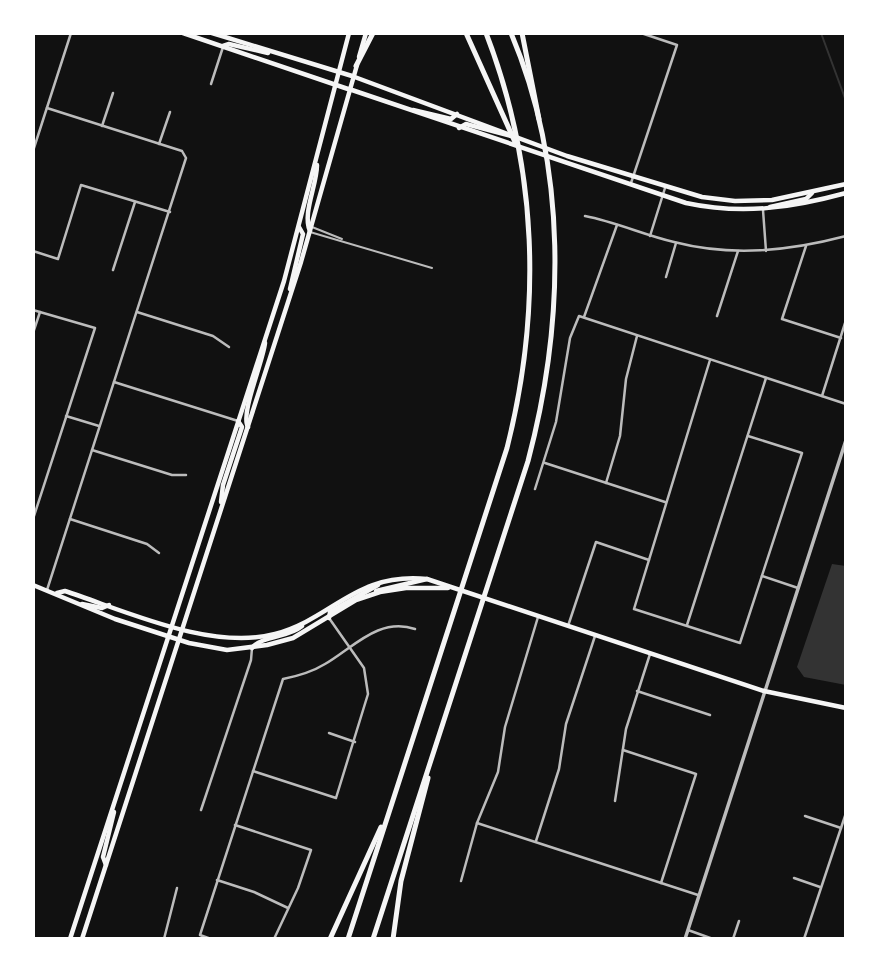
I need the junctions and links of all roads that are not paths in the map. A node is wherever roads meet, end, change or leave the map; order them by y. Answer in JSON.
{"nodes":[{"id":1,"x":71,"y":33,"type":"edge"},
{"id":2,"x":183,"y":33,"type":"edge"},
{"id":3,"x":212,"y":33,"type":"edge"},
{"id":4,"x":349,"y":33,"type":"edge"},
{"id":5,"x":366,"y":33,"type":"edge"},
{"id":6,"x":373,"y":33,"type":"edge"},
{"id":7,"x":466,"y":33,"type":"edge"},
{"id":8,"x":486,"y":33,"type":"edge"},
{"id":9,"x":511,"y":33,"type":"edge"},
{"id":10,"x":522,"y":33,"type":"edge"},
{"id":11,"x":641,"y":33,"type":"edge"},
{"id":12,"x":223,"y":47,"type":"junction"},
{"id":13,"x":280,"y":54,"type":"junction"},
{"id":14,"x":356,"y":66,"type":"junction"},
{"id":15,"x":337,"y":72,"type":"junction"},
{"id":16,"x":352,"y":76,"type":"junction"},
{"id":17,"x":211,"y":84,"type":"dead end"},
{"id":18,"x":335,"y":84,"type":"junction"},
{"id":19,"x":348,"y":89,"type":"junction"},
{"id":20,"x":113,"y":93,"type":"dead end"},
{"id":21,"x":47,"y":108,"type":"junction"},
{"id":22,"x":405,"y":109,"type":"junction"},
{"id":23,"x":170,"y":112,"type":"dead end"},
{"id":24,"x":457,"y":114,"type":"junction"},
{"id":25,"x":103,"y":125,"type":"junction"},
{"id":26,"x":459,"y":128,"type":"junction"},
{"id":27,"x":540,"y":130,"type":"junction"},
{"id":28,"x":519,"y":137,"type":"junction"},
{"id":29,"x":159,"y":144,"type":"junction"},
{"id":30,"x":33,"y":151,"type":"edge"},
{"id":31,"x":519,"y":152,"type":"junction"},
{"id":32,"x":317,"y":154,"type":"junction"},
{"id":33,"x":633,"y":177,"type":"junction"},
{"id":34,"x":846,"y":184,"type":"edge"},
{"id":35,"x":630,"y":186,"type":"junction"},
{"id":36,"x":665,"y":188,"type":"junction"},
{"id":37,"x":812,"y":193,"type":"junction"},
{"id":38,"x":846,"y":193,"type":"edge"},
{"id":39,"x":662,"y":197,"type":"junction"},
{"id":40,"x":135,"y":201,"type":"junction"},
{"id":41,"x":763,"y":210,"type":"junction"},
{"id":42,"x":170,"y":212,"type":"junction"},
{"id":43,"x":585,"y":216,"type":"dead end"},
{"id":44,"x":617,"y":225,"type":"junction"},
{"id":45,"x":299,"y":227,"type":"junction"},
{"id":46,"x":311,"y":229,"type":"junction"},
{"id":47,"x":650,"y":236,"type":"junction"},
{"id":48,"x":846,"y":236,"type":"edge"},
{"id":49,"x":676,"y":243,"type":"junction"},
{"id":50,"x":806,"y":246,"type":"junction"},
{"id":51,"x":33,"y":251,"type":"edge"},
{"id":52,"x":738,"y":251,"type":"junction"},
{"id":53,"x":766,"y":251,"type":"junction"},
{"id":54,"x":432,"y":268,"type":"dead end"},
{"id":55,"x":113,"y":270,"type":"dead end"},
{"id":56,"x":666,"y":277,"type":"dead end"},
{"id":57,"x":290,"y":296,"type":"junction"},
{"id":58,"x":33,"y":310,"type":"edge"},
{"id":59,"x":40,"y":312,"type":"junction"},
{"id":60,"x":137,"y":312,"type":"junction"},
{"id":61,"x":717,"y":316,"type":"dead end"},
{"id":62,"x":583,"y":317,"type":"junction"},
{"id":63,"x":846,"y":320,"type":"edge"},
{"id":64,"x":33,"y":333,"type":"edge"},
{"id":65,"x":266,"y":335,"type":"junction"},
{"id":66,"x":637,"y":336,"type":"junction"},
{"id":67,"x":841,"y":338,"type":"junction"},
{"id":68,"x":229,"y":347,"type":"dead end"},
{"id":69,"x":710,"y":360,"type":"junction"},
{"id":70,"x":766,"y":378,"type":"junction"},
{"id":71,"x":114,"y":382,"type":"junction"},
{"id":72,"x":822,"y":396,"type":"junction"},
{"id":73,"x":846,"y":404,"type":"edge"},
{"id":74,"x":66,"y":416,"type":"junction"},
{"id":75,"x":238,"y":421,"type":"junction"},
{"id":76,"x":99,"y":426,"type":"junction"},
{"id":77,"x":247,"y":427,"type":"junction"},
{"id":78,"x":748,"y":436,"type":"junction"},
{"id":79,"x":846,"y":440,"type":"edge"},
{"id":80,"x":92,"y":450,"type":"junction"},
{"id":81,"x":543,"y":463,"type":"junction"},
{"id":82,"x":186,"y":475,"type":"dead end"},
{"id":83,"x":606,"y":483,"type":"junction"},
{"id":84,"x":535,"y":489,"type":"dead end"},
{"id":85,"x":664,"y":502,"type":"junction"},
{"id":86,"x":220,"y":510,"type":"junction"},
{"id":87,"x":33,"y":519,"type":"edge"},
{"id":88,"x":70,"y":519,"type":"junction"},
{"id":89,"x":159,"y":553,"type":"dead end"},
{"id":90,"x":649,"y":559,"type":"junction"},
{"id":91,"x":762,"y":576,"type":"junction"},
{"id":92,"x":427,"y":579,"type":"junction"},
{"id":93,"x":385,"y":582,"type":"junction"},
{"id":94,"x":33,"y":585,"type":"edge"},
{"id":95,"x":449,"y":588,"type":"junction"},
{"id":96,"x":798,"y":588,"type":"junction"},
{"id":97,"x":47,"y":590,"type":"junction"},
{"id":98,"x":57,"y":593,"type":"junction"},
{"id":99,"x":366,"y":596,"type":"junction"},
{"id":100,"x":77,"y":604,"type":"junction"},
{"id":101,"x":109,"y":605,"type":"junction"},
{"id":102,"x":538,"y":617,"type":"junction"},
{"id":103,"x":329,"y":618,"type":"junction"},
{"id":104,"x":311,"y":619,"type":"junction"},
{"id":105,"x":171,"y":625,"type":"junction"},
{"id":106,"x":686,"y":626,"type":"junction"},
{"id":107,"x":568,"y":627,"type":"junction"},
{"id":108,"x":183,"y":629,"type":"junction"},
{"id":109,"x":415,"y":629,"type":"dead end"},
{"id":110,"x":167,"y":635,"type":"junction"},
{"id":111,"x":595,"y":636,"type":"junction"},
{"id":112,"x":180,"y":639,"type":"junction"},
{"id":113,"x":350,"y":647,"type":"junction"},
{"id":114,"x":252,"y":648,"type":"junction"},
{"id":115,"x":650,"y":654,"type":"junction"},
{"id":116,"x":637,"y":691,"type":"junction"},
{"id":117,"x":764,"y":691,"type":"junction"},
{"id":118,"x":846,"y":708,"type":"edge"},
{"id":119,"x":710,"y":715,"type":"dead end"},
{"id":120,"x":440,"y":729,"type":"junction"},
{"id":121,"x":328,"y":733,"type":"dead end"},
{"id":122,"x":355,"y":741,"type":"junction"},
{"id":123,"x":623,"y":750,"type":"junction"},
{"id":124,"x":253,"y":771,"type":"junction"},
{"id":125,"x":116,"y":801,"type":"junction"},
{"id":126,"x":615,"y":801,"type":"dead end"},
{"id":127,"x":390,"y":809,"type":"junction"},
{"id":128,"x":201,"y":810,"type":"dead end"},
{"id":129,"x":846,"y":813,"type":"edge"},
{"id":130,"x":805,"y":816,"type":"dead end"},
{"id":131,"x":477,"y":823,"type":"junction"},
{"id":132,"x":235,"y":825,"type":"junction"},
{"id":133,"x":841,"y":828,"type":"junction"},
{"id":134,"x":536,"y":842,"type":"junction"},
{"id":135,"x":106,"y":865,"type":"junction"},
{"id":136,"x":794,"y":878,"type":"dead end"},
{"id":137,"x":217,"y":880,"type":"junction"},
{"id":138,"x":461,"y":881,"type":"dead end"},
{"id":139,"x":661,"y":883,"type":"junction"},
{"id":140,"x":821,"y":887,"type":"junction"},
{"id":141,"x":177,"y":888,"type":"dead end"},
{"id":142,"x":698,"y":895,"type":"junction"},
{"id":143,"x":288,"y":908,"type":"junction"},
{"id":144,"x":739,"y":920,"type":"dead end"},
{"id":145,"x":688,"y":930,"type":"junction"},
{"id":146,"x":70,"y":939,"type":"edge"},
{"id":147,"x":82,"y":939,"type":"edge"},
{"id":148,"x":164,"y":939,"type":"edge"},
{"id":149,"x":211,"y":939,"type":"edge"},
{"id":150,"x":274,"y":939,"type":"edge"},
{"id":151,"x":330,"y":939,"type":"edge"},
{"id":152,"x":348,"y":939,"type":"edge"},
{"id":153,"x":373,"y":939,"type":"edge"},
{"id":154,"x":393,"y":939,"type":"edge"},
{"id":155,"x":685,"y":939,"type":"edge"},
{"id":156,"x":713,"y":939,"type":"edge"},
{"id":157,"x":733,"y":939,"type":"edge"},
{"id":158,"x":804,"y":939,"type":"edge"}],
"edges":[{"from":1,"to":21,"type":"street"},
{"from":2,"to":12,"type":"main road"},
{"from":3,"to":13,"type":"main road"},
{"from":4,"to":15,"type":"main road"},
{"from":5,"to":14,"type":"main road"},
{"from":6,"to":14,"type":"highway"},
{"from":7,"to":31,"type":"highway"},
{"from":8,"to":31,"type":"highway"},
{"from":9,"to":27,"type":"highway"},
{"from":10,"to":27,"type":"highway"},
{"from":11,"to":33,"type":"street"},
{"from":12,"to":13,"type":"main road"},
{"from":12,"to":17,"type":"street"},
{"from":12,"to":18,"type":"main road"},
{"from":13,"to":15,"type":"main road"},
{"from":14,"to":16,"type":"main road"},
{"from":15,"to":16,"type":"main road"},
{"from":15,"to":18,"type":"main road"},
{"from":16,"to":19,"type":"main road"},
{"from":16,"to":24,"type":"main road"},
{"from":18,"to":19,"type":"main road"},
{"from":18,"to":32,"type":"main road"},
{"from":19,"to":22,"type":"main road"},
{"from":19,"to":46,"type":"main road"},
{"from":20,"to":25,"type":"street"},
{"from":21,"to":25,"type":"street"},
{"from":21,"to":30,"type":"street"},
{"from":22,"to":24,"type":"main road"},
{"from":22,"to":26,"type":"main road"},
{"from":23,"to":29,"type":"street"},
{"from":24,"to":28,"type":"main road"},
{"from":25,"to":29,"type":"street"},
{"from":26,"to":28,"type":"main road"},
{"from":26,"to":35,"type":"main road"},
{"from":27,"to":120,"type":"highway"},
{"from":28,"to":33,"type":"main road"},
{"from":29,"to":42,"type":"street"},
{"from":31,"to":127,"type":"highway"},
{"from":32,"to":45,"type":"main road"},
{"from":32,"to":46,"type":"main road"},
{"from":33,"to":35,"type":"street"},
{"from":33,"to":36,"type":"main road"},
{"from":34,"to":37,"type":"main road"},
{"from":35,"to":39,"type":"main road"},
{"from":36,"to":37,"type":"main road"},
{"from":36,"to":39,"type":"street"},
{"from":37,"to":41,"type":"main road"},
{"from":38,"to":41,"type":"main road"},
{"from":39,"to":41,"type":"main road"},
{"from":39,"to":47,"type":"street"},
{"from":40,"to":42,"type":"street"},
{"from":40,"to":51,"type":"street"},
{"from":40,"to":55,"type":"street"},
{"from":41,"to":53,"type":"street"},
{"from":42,"to":60,"type":"street"},
{"from":43,"to":44,"type":"street"},
{"from":44,"to":47,"type":"street"},
{"from":44,"to":62,"type":"street"},
{"from":45,"to":57,"type":"main road"},
{"from":45,"to":65,"type":"main road"},
{"from":46,"to":54,"type":"lane"},
{"from":46,"to":57,"type":"main road"},
{"from":47,"to":49,"type":"street"},
{"from":48,"to":50,"type":"street"},
{"from":49,"to":52,"type":"street"},
{"from":49,"to":56,"type":"street"},
{"from":50,"to":53,"type":"street"},
{"from":50,"to":67,"type":"street"},
{"from":52,"to":53,"type":"street"},
{"from":52,"to":61,"type":"street"},
{"from":57,"to":77,"type":"main road"},
{"from":58,"to":59,"type":"street"},
{"from":59,"to":64,"type":"street"},
{"from":59,"to":74,"type":"street"},
{"from":60,"to":68,"type":"street"},
{"from":60,"to":71,"type":"street"},
{"from":62,"to":66,"type":"street"},
{"from":62,"to":81,"type":"street"},
{"from":63,"to":67,"type":"street"},
{"from":65,"to":75,"type":"main road"},
{"from":65,"to":77,"type":"main road"},
{"from":66,"to":69,"type":"street"},
{"from":66,"to":83,"type":"street"},
{"from":67,"to":72,"type":"street"},
{"from":69,"to":70,"type":"street"},
{"from":69,"to":85,"type":"street"},
{"from":70,"to":72,"type":"street"},
{"from":70,"to":78,"type":"street"},
{"from":71,"to":75,"type":"street"},
{"from":71,"to":76,"type":"street"},
{"from":72,"to":73,"type":"street"},
{"from":74,"to":76,"type":"street"},
{"from":74,"to":87,"type":"street"},
{"from":75,"to":86,"type":"main road"},
{"from":75,"to":105,"type":"main road"},
{"from":76,"to":80,"type":"street"},
{"from":77,"to":86,"type":"main road"},
{"from":78,"to":91,"type":"street"},
{"from":78,"to":106,"type":"street"},
{"from":79,"to":96,"type":"street"},
{"from":80,"to":82,"type":"street"},
{"from":80,"to":88,"type":"street"},
{"from":81,"to":83,"type":"street"},
{"from":81,"to":84,"type":"street"},
{"from":83,"to":85,"type":"street"},
{"from":85,"to":90,"type":"street"},
{"from":86,"to":108,"type":"main road"},
{"from":88,"to":89,"type":"street"},
{"from":88,"to":97,"type":"street"},
{"from":90,"to":106,"type":"street"},
{"from":90,"to":107,"type":"street"},
{"from":91,"to":96,"type":"street"},
{"from":91,"to":106,"type":"street"},
{"from":92,"to":93,"type":"main road"},
{"from":92,"to":95,"type":"main road"},
{"from":92,"to":99,"type":"main road"},
{"from":93,"to":103,"type":"main road"},
{"from":93,"to":104,"type":"main road"},
{"from":94,"to":97,"type":"main road"},
{"from":95,"to":99,"type":"main road"},
{"from":95,"to":102,"type":"main road"},
{"from":96,"to":117,"type":"street"},
{"from":97,"to":98,"type":"main road"},
{"from":98,"to":100,"type":"main road"},
{"from":98,"to":101,"type":"main road"},
{"from":99,"to":103,"type":"main road"},
{"from":100,"to":101,"type":"main road"},
{"from":100,"to":110,"type":"main road"},
{"from":101,"to":105,"type":"main road"},
{"from":102,"to":107,"type":"main road"},
{"from":102,"to":131,"type":"street"},
{"from":103,"to":113,"type":"street"},
{"from":103,"to":114,"type":"main road"},
{"from":104,"to":108,"type":"main road"},
{"from":104,"to":114,"type":"main road"},
{"from":105,"to":108,"type":"main road"},
{"from":105,"to":110,"type":"main road"},
{"from":107,"to":111,"type":"main road"},
{"from":108,"to":112,"type":"main road"},
{"from":109,"to":113,"type":"street"},
{"from":110,"to":112,"type":"main road"},
{"from":110,"to":125,"type":"main road"},
{"from":111,"to":115,"type":"main road"},
{"from":111,"to":134,"type":"street"},
{"from":112,"to":114,"type":"main road"},
{"from":112,"to":135,"type":"main road"},
{"from":113,"to":122,"type":"street"},
{"from":113,"to":124,"type":"street"},
{"from":114,"to":128,"type":"street"},
{"from":115,"to":116,"type":"street"},
{"from":115,"to":117,"type":"main road"},
{"from":116,"to":119,"type":"street"},
{"from":116,"to":123,"type":"street"},
{"from":117,"to":118,"type":"main road"},
{"from":117,"to":142,"type":"street"},
{"from":120,"to":153,"type":"highway"},
{"from":120,"to":154,"type":"highway"},
{"from":121,"to":122,"type":"street"},
{"from":122,"to":124,"type":"street"},
{"from":123,"to":126,"type":"street"},
{"from":123,"to":139,"type":"street"},
{"from":124,"to":132,"type":"street"},
{"from":125,"to":135,"type":"main road"},
{"from":125,"to":146,"type":"main road"},
{"from":127,"to":151,"type":"highway"},
{"from":127,"to":152,"type":"highway"},
{"from":129,"to":133,"type":"street"},
{"from":130,"to":133,"type":"street"},
{"from":131,"to":134,"type":"street"},
{"from":131,"to":138,"type":"street"},
{"from":132,"to":137,"type":"street"},
{"from":132,"to":143,"type":"street"},
{"from":133,"to":140,"type":"street"},
{"from":134,"to":139,"type":"street"},
{"from":135,"to":147,"type":"main road"},
{"from":136,"to":140,"type":"street"},
{"from":137,"to":143,"type":"street"},
{"from":137,"to":149,"type":"street"},
{"from":139,"to":142,"type":"street"},
{"from":140,"to":158,"type":"street"},
{"from":141,"to":148,"type":"street"},
{"from":142,"to":145,"type":"street"},
{"from":143,"to":150,"type":"street"},
{"from":144,"to":157,"type":"street"},
{"from":145,"to":155,"type":"street"},
{"from":145,"to":156,"type":"street"}]}
